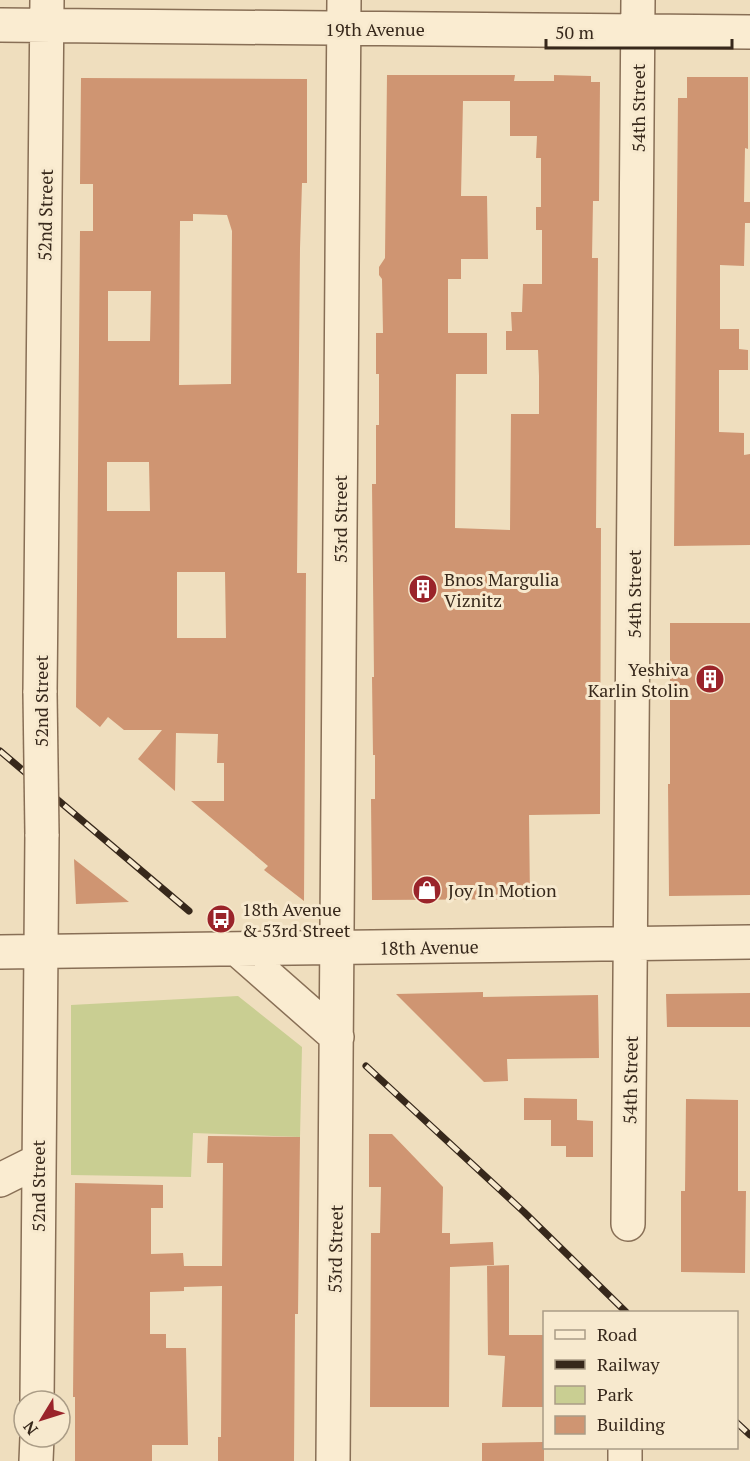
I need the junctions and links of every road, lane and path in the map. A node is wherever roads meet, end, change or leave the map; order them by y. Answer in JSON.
{"nodes":[{"id":1,"x":47,"y":13,"type":"edge"},
{"id":2,"x":344,"y":15,"type":"edge"},
{"id":3,"x":638,"y":16,"type":"edge"},
{"id":4,"x":0,"y":25,"type":"edge"},
{"id":5,"x":750,"y":32,"type":"edge"},
{"id":6,"x":750,"y":942,"type":"edge"},
{"id":7,"x":632,"y":943,"type":"junction"},
{"id":8,"x":337,"y":948,"type":"junction"},
{"id":9,"x":237,"y":949,"type":"junction"},
{"id":10,"x":0,"y":952,"type":"edge"},
{"id":11,"x":41,"y":952,"type":"junction"},
{"id":12,"x":337,"y":1037,"type":"junction"},
{"id":13,"x":38,"y":1161,"type":"junction"},
{"id":14,"x":0,"y":1180,"type":"edge"},
{"id":15,"x":628,"y":1224,"type":"dead end"},
{"id":16,"x":37,"y":1389,"type":"edge"},
{"id":17,"x":333,"y":1461,"type":"edge"}],
"edges":[{"from":1,"to":2,"type":"street","name":"19th Avenue"},
{"from":1,"to":4,"type":"street","name":"19th Avenue"},
{"from":1,"to":11,"type":"street","name":"52nd Street","bridge":true},
{"from":2,"to":3,"type":"street","name":"19th Avenue"},
{"from":2,"to":8,"type":"street","name":"53rd Street"},
{"from":3,"to":5,"type":"street","name":"19th Avenue"},
{"from":3,"to":7,"type":"street","name":"54th Street"},
{"from":6,"to":7,"type":"street","name":"18th Avenue"},
{"from":7,"to":8,"type":"street","name":"18th Avenue"},
{"from":7,"to":15,"type":"street","name":"54th Street"},
{"from":8,"to":9,"type":"street","name":"18th Avenue"},
{"from":8,"to":12,"type":"street","name":"53rd Street"},
{"from":9,"to":11,"type":"street","name":"18th Avenue"},
{"from":9,"to":12,"type":"street"},
{"from":10,"to":11,"type":"street","name":"18th Avenue"},
{"from":11,"to":13,"type":"street","name":"52nd Street"},
{"from":12,"to":17,"type":"street","name":"53rd Street"},
{"from":13,"to":14,"type":"street"},
{"from":13,"to":16,"type":"street","name":"52nd Street"}]}
